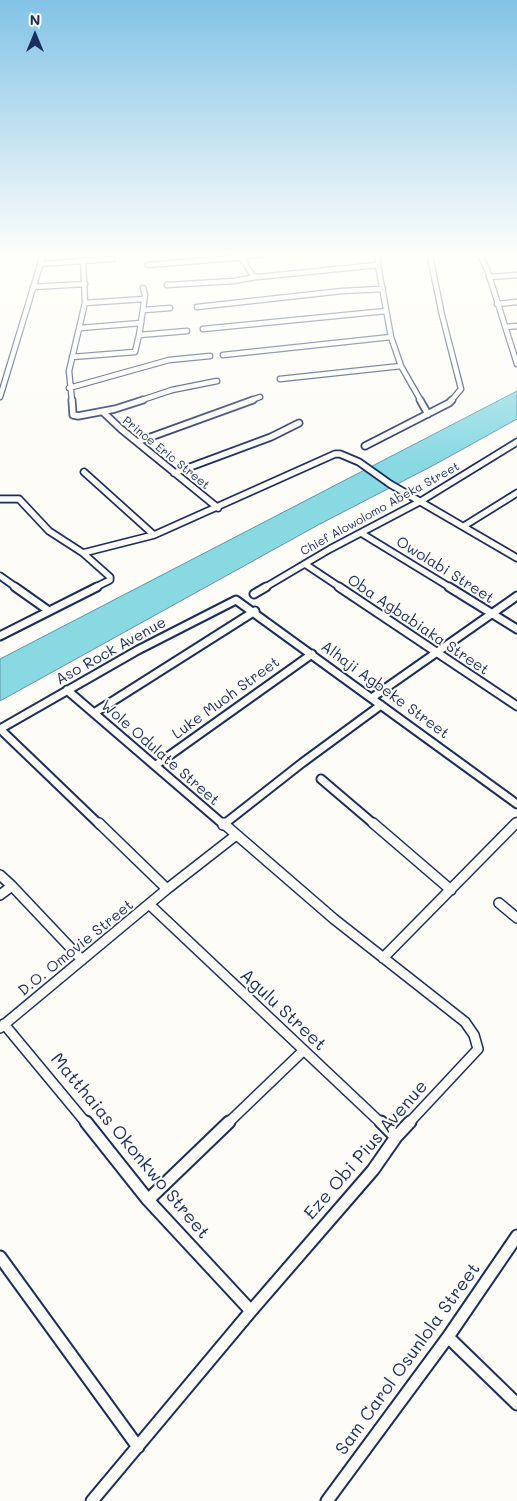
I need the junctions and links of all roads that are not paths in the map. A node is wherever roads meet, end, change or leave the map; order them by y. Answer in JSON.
{"nodes":[{"id":1,"x":23,"y":322,"type":"edge"},
{"id":2,"x":81,"y":322,"type":"edge"},
{"id":3,"x":274,"y":322,"type":"edge"},
{"id":4,"x":388,"y":322,"type":"edge"},
{"id":5,"x":444,"y":322,"type":"edge"},
{"id":6,"x":504,"y":322,"type":"edge"},
{"id":7,"x":141,"y":323,"type":"joint"},
{"id":8,"x":517,"y":326,"type":"edge"},
{"id":9,"x":506,"y":327,"type":"junction"},
{"id":10,"x":80,"y":328,"type":"junction"},
{"id":11,"x":203,"y":329,"type":"dead end"},
{"id":12,"x":187,"y":331,"type":"dead end"},
{"id":13,"x":139,"y":335,"type":"junction"},
{"id":14,"x":391,"y":336,"type":"junction"},
{"id":15,"x":223,"y":355,"type":"dead end"},
{"id":16,"x":210,"y":356,"type":"dead end"},
{"id":17,"x":72,"y":357,"type":"junction"},
{"id":18,"x":517,"y":364,"type":"edge"},
{"id":19,"x":401,"y":366,"type":"junction"},
{"id":20,"x":280,"y":379,"type":"dead end"},
{"id":21,"x":217,"y":381,"type":"dead end"},
{"id":22,"x":69,"y":388,"type":"junction"},
{"id":23,"x":260,"y":397,"type":"dead end"},
{"id":24,"x":0,"y":398,"type":"edge"},
{"id":25,"x":103,"y":412,"type":"junction"},
{"id":26,"x":428,"y":414,"type":"junction"},
{"id":27,"x":299,"y":423,"type":"dead end"},
{"id":28,"x":137,"y":442,"type":"junction"},
{"id":29,"x":517,"y":442,"type":"edge"},
{"id":30,"x":365,"y":446,"type":"dead end"},
{"id":31,"x":84,"y":472,"type":"dead end"},
{"id":32,"x":174,"y":473,"type":"junction"},
{"id":33,"x":517,"y":493,"type":"edge"},
{"id":34,"x":0,"y":499,"type":"edge"},
{"id":35,"x":421,"y":501,"type":"junction"},
{"id":36,"x":218,"y":508,"type":"junction"},
{"id":37,"x":464,"y":526,"type":"junction"},
{"id":38,"x":361,"y":532,"type":"junction"},
{"id":39,"x":154,"y":535,"type":"junction"},
{"id":40,"x":83,"y":553,"type":"junction"},
{"id":41,"x":517,"y":558,"type":"edge"},
{"id":42,"x":305,"y":564,"type":"junction"},
{"id":43,"x":0,"y":576,"type":"edge"},
{"id":44,"x":254,"y":594,"type":"dead end"},
{"id":45,"x":517,"y":596,"type":"edge"},
{"id":46,"x":236,"y":600,"type":"joint"},
{"id":47,"x":49,"y":611,"type":"junction"},
{"id":48,"x":254,"y":612,"type":"junction"},
{"id":49,"x":491,"y":613,"type":"junction"},
{"id":50,"x":517,"y":629,"type":"edge"},
{"id":51,"x":0,"y":636,"type":"edge"},
{"id":52,"x":436,"y":652,"type":"junction"},
{"id":53,"x":312,"y":654,"type":"junction"},
{"id":54,"x":67,"y":690,"type":"junction"},
{"id":55,"x":373,"y":697,"type":"junction"},
{"id":56,"x":381,"y":705,"type":"junction"},
{"id":57,"x":517,"y":706,"type":"edge"},
{"id":58,"x":94,"y":713,"type":"junction"},
{"id":59,"x":0,"y":728,"type":"edge"},
{"id":60,"x":156,"y":765,"type":"junction"},
{"id":61,"x":321,"y":779,"type":"dead end"},
{"id":62,"x":517,"y":804,"type":"edge"},
{"id":63,"x":517,"y":822,"type":"edge"},
{"id":64,"x":223,"y":825,"type":"junction"},
{"id":65,"x":235,"y":836,"type":"junction"},
{"id":66,"x":0,"y":875,"type":"edge"},
{"id":67,"x":12,"y":886,"type":"junction"},
{"id":68,"x":167,"y":889,"type":"junction"},
{"id":69,"x":451,"y":890,"type":"junction"},
{"id":70,"x":0,"y":895,"type":"edge"},
{"id":71,"x":499,"y":903,"type":"dead end"},
{"id":72,"x":150,"y":906,"type":"junction"},
{"id":73,"x":517,"y":918,"type":"edge"},
{"id":74,"x":383,"y":958,"type":"junction"},
{"id":75,"x":82,"y":960,"type":"junction"},
{"id":76,"x":2,"y":1026,"type":"edge"},
{"id":77,"x":303,"y":1051,"type":"junction"},
{"id":78,"x":396,"y":1137,"type":"junction"},
{"id":79,"x":148,"y":1200,"type":"junction"},
{"id":80,"x":517,"y":1236,"type":"edge"},
{"id":81,"x":0,"y":1257,"type":"edge"},
{"id":82,"x":251,"y":1311,"type":"junction"},
{"id":83,"x":448,"y":1337,"type":"junction"},
{"id":84,"x":517,"y":1404,"type":"edge"},
{"id":85,"x":138,"y":1447,"type":"junction"},
{"id":86,"x":92,"y":1501,"type":"edge"},
{"id":87,"x":327,"y":1501,"type":"edge"}],
"edges":[{"from":1,"to":24,"type":"street"},
{"from":2,"to":10,"type":"street"},
{"from":3,"to":11,"type":"street"},
{"from":4,"to":14,"type":"street"},
{"from":5,"to":26,"type":"street"},
{"from":6,"to":9,"type":"street"},
{"from":7,"to":10,"type":"street"},
{"from":7,"to":13,"type":"street"},
{"from":8,"to":9,"type":"street"},
{"from":9,"to":18,"type":"street"},
{"from":10,"to":17,"type":"street"},
{"from":12,"to":13,"type":"street"},
{"from":13,"to":17,"type":"street"},
{"from":14,"to":15,"type":"street"},
{"from":14,"to":19,"type":"street"},
{"from":16,"to":22,"type":"street"},
{"from":17,"to":22,"type":"street"},
{"from":19,"to":20,"type":"street"},
{"from":19,"to":26,"type":"street"},
{"from":21,"to":25,"type":"street"},
{"from":22,"to":25,"type":"street"},
{"from":23,"to":28,"type":"street"},
{"from":25,"to":28,"type":"street","name":"Prince Eric Street"},
{"from":26,"to":30,"type":"street"},
{"from":27,"to":32,"type":"street"},
{"from":28,"to":32,"type":"street","name":"Prince Eric Street"},
{"from":29,"to":35,"type":"street","name":"Chief Alowolomo Abeka Street"},
{"from":31,"to":39,"type":"street"},
{"from":32,"to":36,"type":"street","name":"Prince Eric Street"},
{"from":33,"to":37,"type":"street"},
{"from":34,"to":40,"type":"street"},
{"from":35,"to":36,"type":"street"},
{"from":35,"to":37,"type":"street"},
{"from":35,"to":38,"type":"street","name":"Chief Alowolomo Abeka Street"},
{"from":36,"to":39,"type":"street"},
{"from":37,"to":41,"type":"street"},
{"from":38,"to":42,"type":"street","name":"Chief Alowolomo Abeka Street"},
{"from":38,"to":49,"type":"street","name":"Owolabi Street"},
{"from":39,"to":40,"type":"street"},
{"from":40,"to":47,"type":"street"},
{"from":42,"to":44,"type":"street","name":"Chief Alowolomo Abeka Street"},
{"from":42,"to":52,"type":"street","name":"Oba Agbabiaka Street"},
{"from":43,"to":47,"type":"street"},
{"from":45,"to":49,"type":"street"},
{"from":46,"to":48,"type":"street","name":"Alhaji Agbeke Street"},
{"from":46,"to":54,"type":"street","name":"Aso Rock Avenue"},
{"from":47,"to":51,"type":"street"},
{"from":48,"to":53,"type":"street","name":"Alhaji Agbeke Street"},
{"from":48,"to":58,"type":"street"},
{"from":49,"to":50,"type":"street","name":"Owolabi Street"},
{"from":49,"to":52,"type":"street"},
{"from":52,"to":55,"type":"street"},
{"from":52,"to":57,"type":"street","name":"Oba Agbabiaka Street"},
{"from":53,"to":55,"type":"street","name":"Alhaji Agbeke Street"},
{"from":53,"to":60,"type":"street","name":"Luke Muoh Street"},
{"from":54,"to":58,"type":"street","name":"Wole Odulate Street"},
{"from":54,"to":59,"type":"street","name":"Aso Rock Avenue"},
{"from":55,"to":56,"type":"street","name":"Alhaji Agbeke Street"},
{"from":56,"to":62,"type":"street","name":"Alhaji Agbeke Street"},
{"from":56,"to":64,"type":"street"},
{"from":58,"to":60,"type":"street","name":"Wole Odulate Street"},
{"from":59,"to":68,"type":"street"},
{"from":60,"to":64,"type":"street","name":"Wole Odulate Street"},
{"from":61,"to":69,"type":"street"},
{"from":63,"to":69,"type":"street"},
{"from":64,"to":65,"type":"street","name":"Wole Odulate Street"},
{"from":65,"to":68,"type":"street","name":"D.O. Omovie Street"},
{"from":65,"to":74,"type":"street","name":"Eze Obi Pius Avenue"},
{"from":66,"to":67,"type":"street"},
{"from":67,"to":70,"type":"street"},
{"from":67,"to":75,"type":"street"},
{"from":68,"to":72,"type":"street","name":"D.O. Omovie Street"},
{"from":69,"to":74,"type":"street"},
{"from":71,"to":73,"type":"street"},
{"from":72,"to":75,"type":"street","name":"D.O. Omovie Street"},
{"from":72,"to":77,"type":"street","name":"Agulu Street"},
{"from":74,"to":78,"type":"street","name":"Eze Obi Pius Avenue"},
{"from":75,"to":76,"type":"street","name":"D.O. Omovie Street"},
{"from":76,"to":79,"type":"street","name":"Matthaias Okonkwo Street"},
{"from":77,"to":78,"type":"street","name":"Agulu Street"},
{"from":77,"to":79,"type":"street"},
{"from":78,"to":82,"type":"street","name":"Eze Obi Pius Avenue"},
{"from":79,"to":82,"type":"street","name":"Matthaias Okonkwo Street"},
{"from":80,"to":83,"type":"street","name":"Sam Carol Osunlola Street"},
{"from":81,"to":85,"type":"street"},
{"from":82,"to":85,"type":"street","name":"Eze Obi Pius Avenue"},
{"from":83,"to":84,"type":"street"},
{"from":83,"to":87,"type":"street","name":"Sam Carol Osunlola Street"},
{"from":85,"to":86,"type":"street","name":"Eze Obi Pius Avenue"}]}
